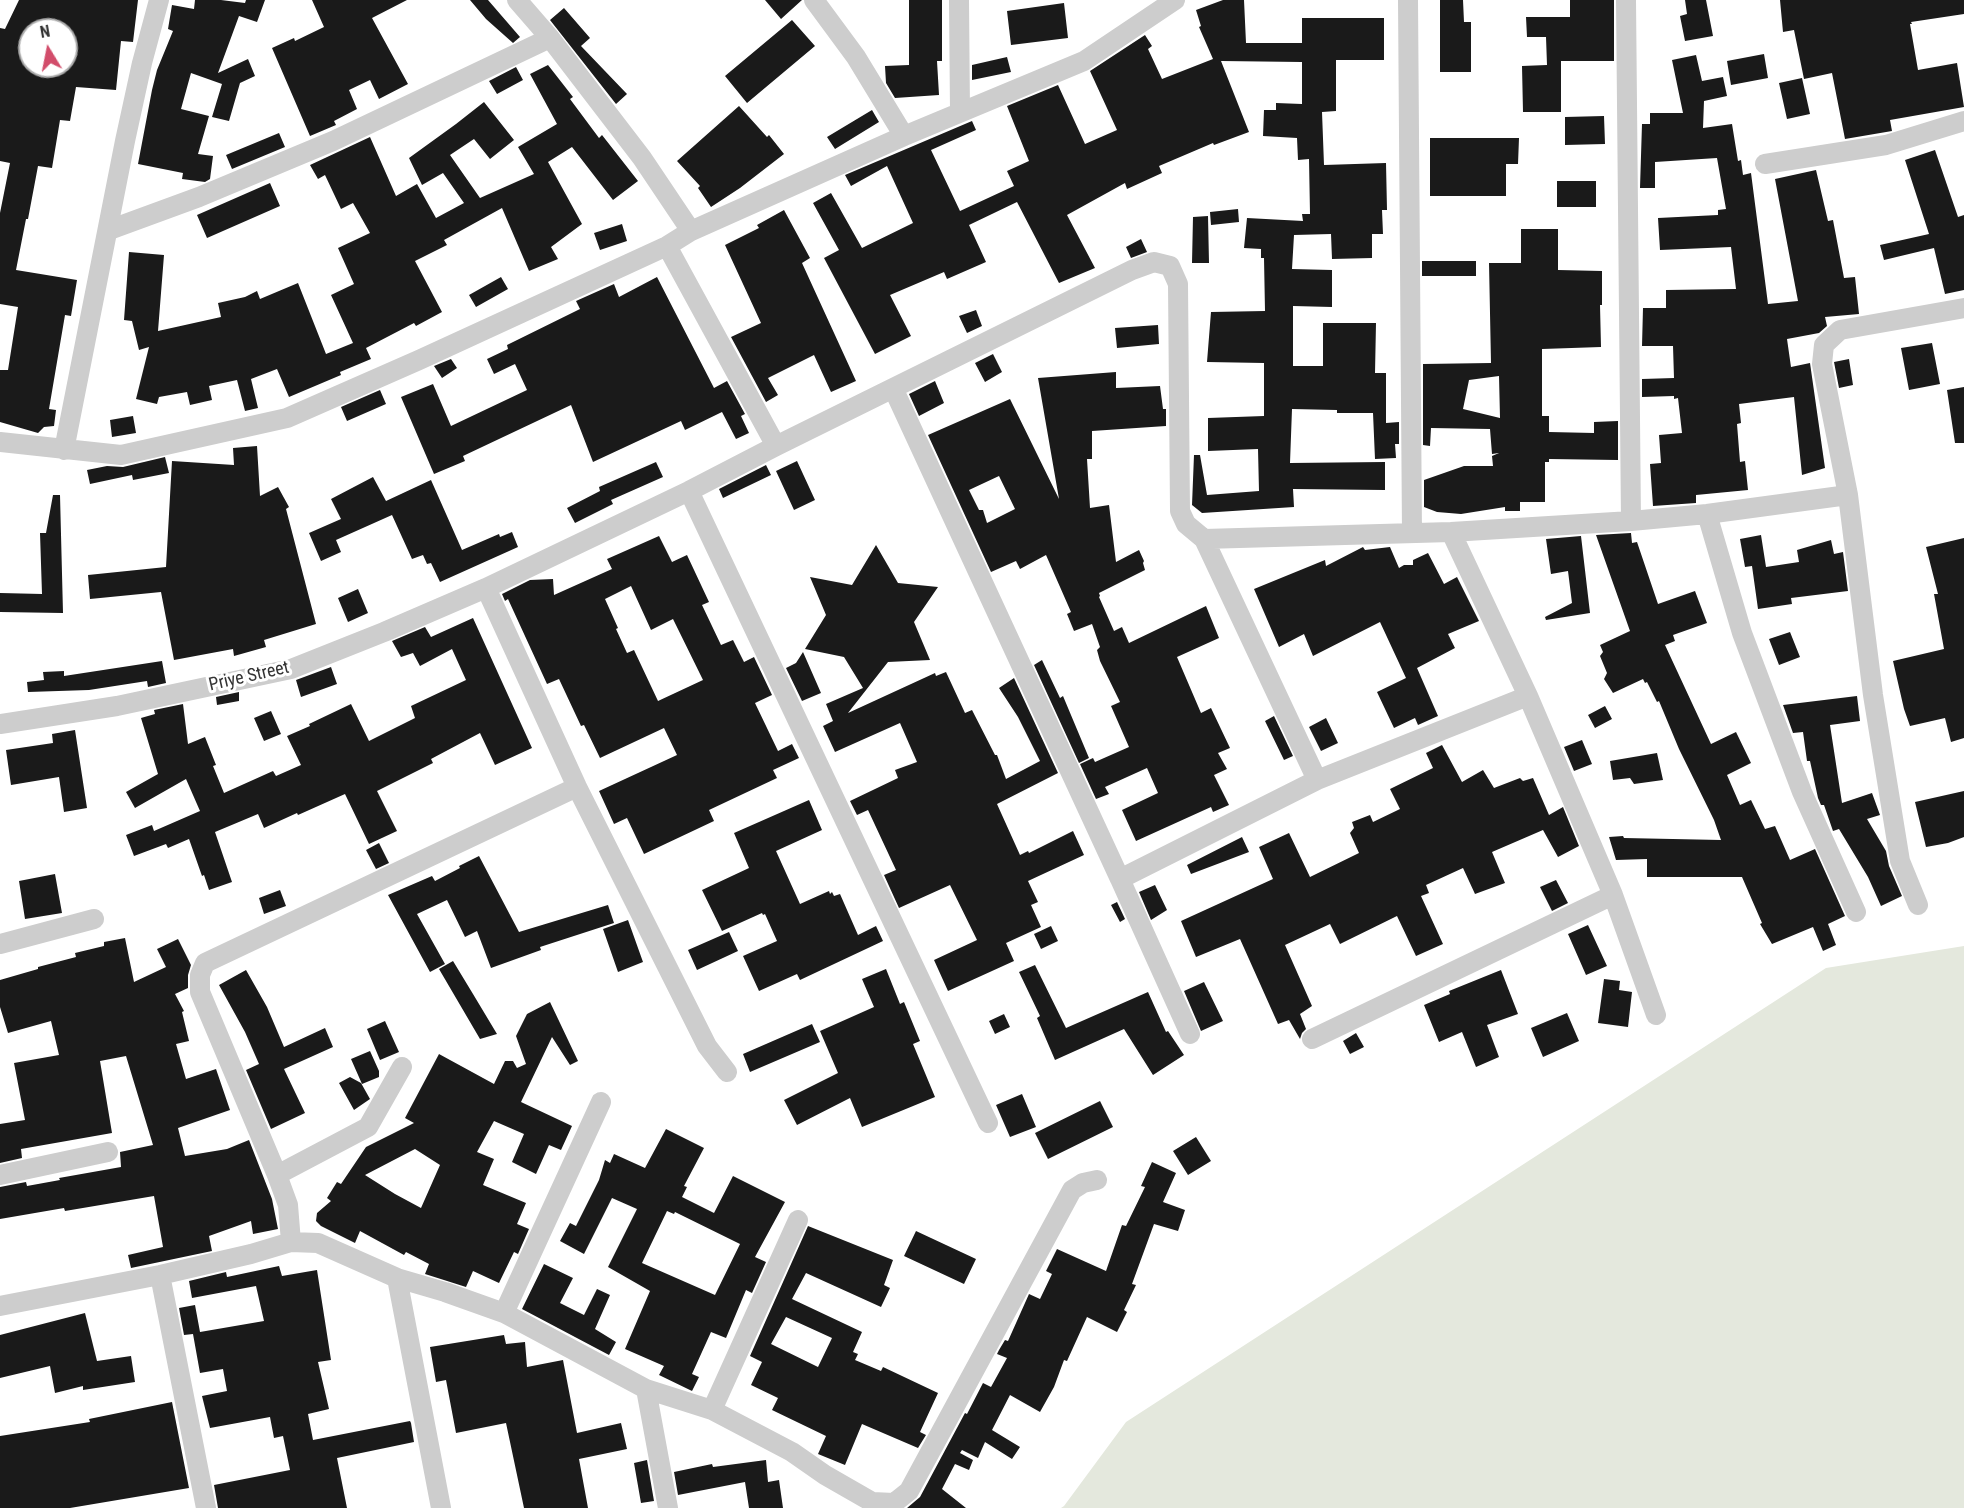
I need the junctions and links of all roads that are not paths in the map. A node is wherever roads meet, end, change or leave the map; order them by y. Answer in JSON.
{"nodes":[{"id":1,"x":159,"y":0,"type":"edge"},
{"id":2,"x":517,"y":0,"type":"edge"},
{"id":3,"x":814,"y":0,"type":"edge"},
{"id":4,"x":959,"y":0,"type":"edge"},
{"id":5,"x":1175,"y":0,"type":"edge"},
{"id":6,"x":1408,"y":0,"type":"edge"},
{"id":7,"x":1626,"y":0,"type":"edge"},
{"id":8,"x":550,"y":38,"type":"junction"},
{"id":9,"x":960,"y":112,"type":"junction"},
{"id":10,"x":1964,"y":121,"type":"edge"},
{"id":11,"x":904,"y":136,"type":"junction"},
{"id":12,"x":1765,"y":165,"type":"dead end"},
{"id":13,"x":109,"y":230,"type":"junction"},
{"id":14,"x":691,"y":231,"type":"junction"},
{"id":15,"x":667,"y":246,"type":"junction"},
{"id":16,"x":1964,"y":308,"type":"edge"},
{"id":17,"x":893,"y":388,"type":"junction"},
{"id":18,"x":0,"y":442,"type":"edge"},
{"id":19,"x":776,"y":446,"type":"junction"},
{"id":20,"x":64,"y":450,"type":"junction"},
{"id":21,"x":689,"y":491,"type":"junction"},
{"id":22,"x":1848,"y":495,"type":"junction"},
{"id":23,"x":1707,"y":514,"type":"junction"},
{"id":24,"x":1630,"y":521,"type":"junction"},
{"id":25,"x":1451,"y":532,"type":"junction"},
{"id":26,"x":1412,"y":533,"type":"junction"},
{"id":27,"x":1204,"y":539,"type":"junction"},
{"id":28,"x":486,"y":588,"type":"junction"},
{"id":29,"x":1528,"y":696,"type":"junction"},
{"id":30,"x":0,"y":724,"type":"edge"},
{"id":31,"x":1317,"y":780,"type":"junction"},
{"id":32,"x":577,"y":788,"type":"junction"},
{"id":33,"x":1120,"y":879,"type":"junction"},
{"id":34,"x":1613,"y":895,"type":"junction"},
{"id":35,"x":1918,"y":905,"type":"dead end"},
{"id":36,"x":1856,"y":912,"type":"dead end"},
{"id":37,"x":94,"y":918,"type":"dead end"},
{"id":38,"x":0,"y":944,"type":"edge"},
{"id":39,"x":1656,"y":1015,"type":"dead end"},
{"id":40,"x":1190,"y":1034,"type":"dead end"},
{"id":41,"x":1312,"y":1038,"type":"dead end"},
{"id":42,"x":402,"y":1067,"type":"dead end"},
{"id":43,"x":727,"y":1072,"type":"dead end"},
{"id":44,"x":601,"y":1102,"type":"dead end"},
{"id":45,"x":988,"y":1123,"type":"dead end"},
{"id":46,"x":108,"y":1152,"type":"dead end"},
{"id":47,"x":0,"y":1174,"type":"edge"},
{"id":48,"x":278,"y":1174,"type":"junction"},
{"id":49,"x":1097,"y":1180,"type":"dead end"},
{"id":50,"x":798,"y":1220,"type":"dead end"},
{"id":51,"x":291,"y":1242,"type":"junction"},
{"id":52,"x":160,"y":1275,"type":"junction"},
{"id":53,"x":397,"y":1278,"type":"junction"},
{"id":54,"x":0,"y":1306,"type":"edge"},
{"id":55,"x":504,"y":1313,"type":"junction"},
{"id":56,"x":646,"y":1389,"type":"junction"},
{"id":57,"x":712,"y":1410,"type":"junction"},
{"id":58,"x":206,"y":1508,"type":"edge"},
{"id":59,"x":441,"y":1508,"type":"edge"},
{"id":60,"x":668,"y":1508,"type":"edge"}],
"edges":[{"from":1,"to":13,"type":"street"},
{"from":2,"to":8,"type":"street"},
{"from":3,"to":11,"type":"street"},
{"from":4,"to":9,"type":"street"},
{"from":5,"to":9,"type":"street"},
{"from":6,"to":26,"type":"street"},
{"from":7,"to":24,"type":"street"},
{"from":8,"to":13,"type":"street"},
{"from":8,"to":14,"type":"street"},
{"from":9,"to":11,"type":"street"},
{"from":10,"to":12,"type":"street"},
{"from":11,"to":14,"type":"street"},
{"from":13,"to":20,"type":"street"},
{"from":14,"to":15,"type":"street"},
{"from":15,"to":19,"type":"street"},
{"from":15,"to":20,"type":"street"},
{"from":16,"to":22,"type":"street"},
{"from":17,"to":19,"type":"street","name":"Priye Street"},
{"from":17,"to":27,"type":"street","name":"Priye Street"},
{"from":17,"to":33,"type":"street"},
{"from":18,"to":20,"type":"street"},
{"from":19,"to":21,"type":"street","name":"Priye Street"},
{"from":21,"to":28,"type":"street","name":"Priye Street"},
{"from":21,"to":45,"type":"street"},
{"from":22,"to":23,"type":"street"},
{"from":22,"to":35,"type":"street"},
{"from":23,"to":24,"type":"street"},
{"from":23,"to":36,"type":"street"},
{"from":24,"to":25,"type":"street"},
{"from":25,"to":26,"type":"street"},
{"from":25,"to":29,"type":"street"},
{"from":26,"to":27,"type":"street"},
{"from":27,"to":31,"type":"street"},
{"from":28,"to":30,"type":"street","name":"Priye Street"},
{"from":28,"to":32,"type":"street"},
{"from":29,"to":31,"type":"street"},
{"from":29,"to":34,"type":"street"},
{"from":31,"to":33,"type":"street"},
{"from":32,"to":43,"type":"street"},
{"from":32,"to":48,"type":"street"},
{"from":33,"to":40,"type":"street"},
{"from":34,"to":39,"type":"street"},
{"from":34,"to":41,"type":"street"},
{"from":37,"to":38,"type":"street"},
{"from":42,"to":48,"type":"street"},
{"from":44,"to":55,"type":"street"},
{"from":46,"to":47,"type":"street"},
{"from":48,"to":51,"type":"street"},
{"from":49,"to":57,"type":"street"},
{"from":50,"to":57,"type":"street"},
{"from":51,"to":52,"type":"street"},
{"from":51,"to":53,"type":"street"},
{"from":52,"to":54,"type":"street"},
{"from":52,"to":58,"type":"street"},
{"from":53,"to":55,"type":"street"},
{"from":53,"to":59,"type":"street"},
{"from":55,"to":56,"type":"street"},
{"from":56,"to":57,"type":"street"},
{"from":56,"to":60,"type":"street"}]}
